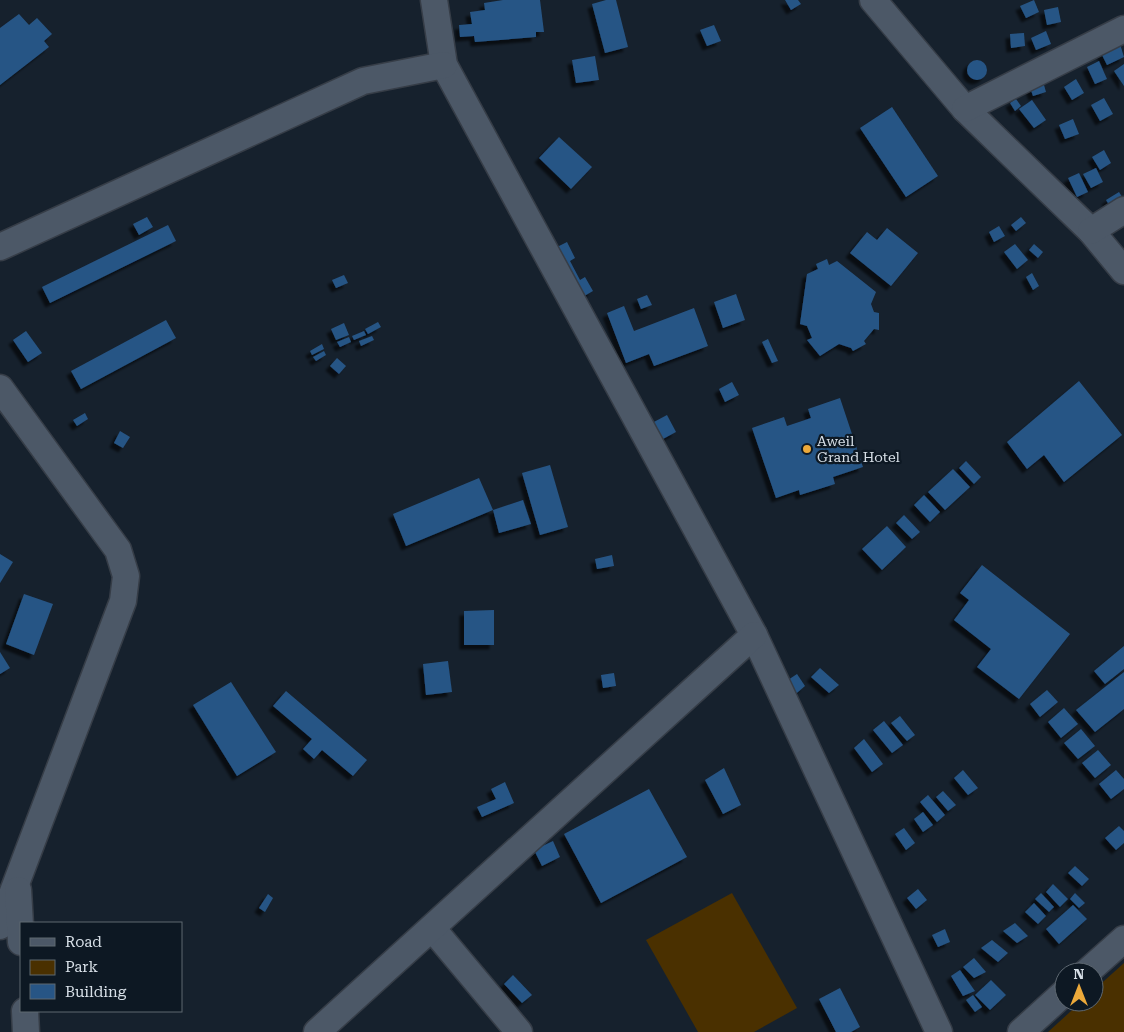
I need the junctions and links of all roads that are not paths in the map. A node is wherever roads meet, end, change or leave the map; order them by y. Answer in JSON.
{"nodes":[{"id":1,"x":434,"y":0,"type":"edge"},
{"id":2,"x":873,"y":0,"type":"edge"},
{"id":3,"x":1124,"y":30,"type":"edge"},
{"id":4,"x":444,"y":66,"type":"junction"},
{"id":5,"x":965,"y":109,"type":"junction"},
{"id":6,"x":1124,"y":210,"type":"edge"},
{"id":7,"x":1091,"y":231,"type":"junction"},
{"id":8,"x":0,"y":248,"type":"edge"},
{"id":9,"x":1124,"y":271,"type":"edge"},
{"id":10,"x":0,"y":388,"type":"edge"},
{"id":11,"x":754,"y":636,"type":"junction"},
{"id":12,"x":18,"y":882,"type":"junction"},
{"id":13,"x":20,"y":922,"type":"edge"},
{"id":14,"x":0,"y":926,"type":"edge"},
{"id":15,"x":432,"y":928,"type":"junction"},
{"id":16,"x":1124,"y":939,"type":"edge"},
{"id":17,"x":1098,"y":962,"type":"edge"},
{"id":18,"x":1054,"y":1002,"type":"edge"},
{"id":19,"x":25,"y":1012,"type":"edge"},
{"id":20,"x":26,"y":1032,"type":"edge"},
{"id":21,"x":318,"y":1032,"type":"edge"},
{"id":22,"x":519,"y":1032,"type":"edge"},
{"id":23,"x":939,"y":1032,"type":"edge"},
{"id":24,"x":1021,"y":1032,"type":"edge"}],
"edges":[{"from":1,"to":4,"type":"street"},
{"from":2,"to":5,"type":"street"},
{"from":3,"to":5,"type":"street"},
{"from":4,"to":8,"type":"street"},
{"from":4,"to":11,"type":"street"},
{"from":5,"to":7,"type":"street"},
{"from":6,"to":7,"type":"street"},
{"from":7,"to":9,"type":"street"},
{"from":10,"to":12,"type":"street"},
{"from":11,"to":15,"type":"street"},
{"from":11,"to":23,"type":"street"},
{"from":12,"to":13,"type":"street"},
{"from":12,"to":14,"type":"street"},
{"from":15,"to":21,"type":"street"},
{"from":15,"to":22,"type":"street"},
{"from":16,"to":17,"type":"street"},
{"from":18,"to":24,"type":"street"},
{"from":19,"to":20,"type":"street"}]}
